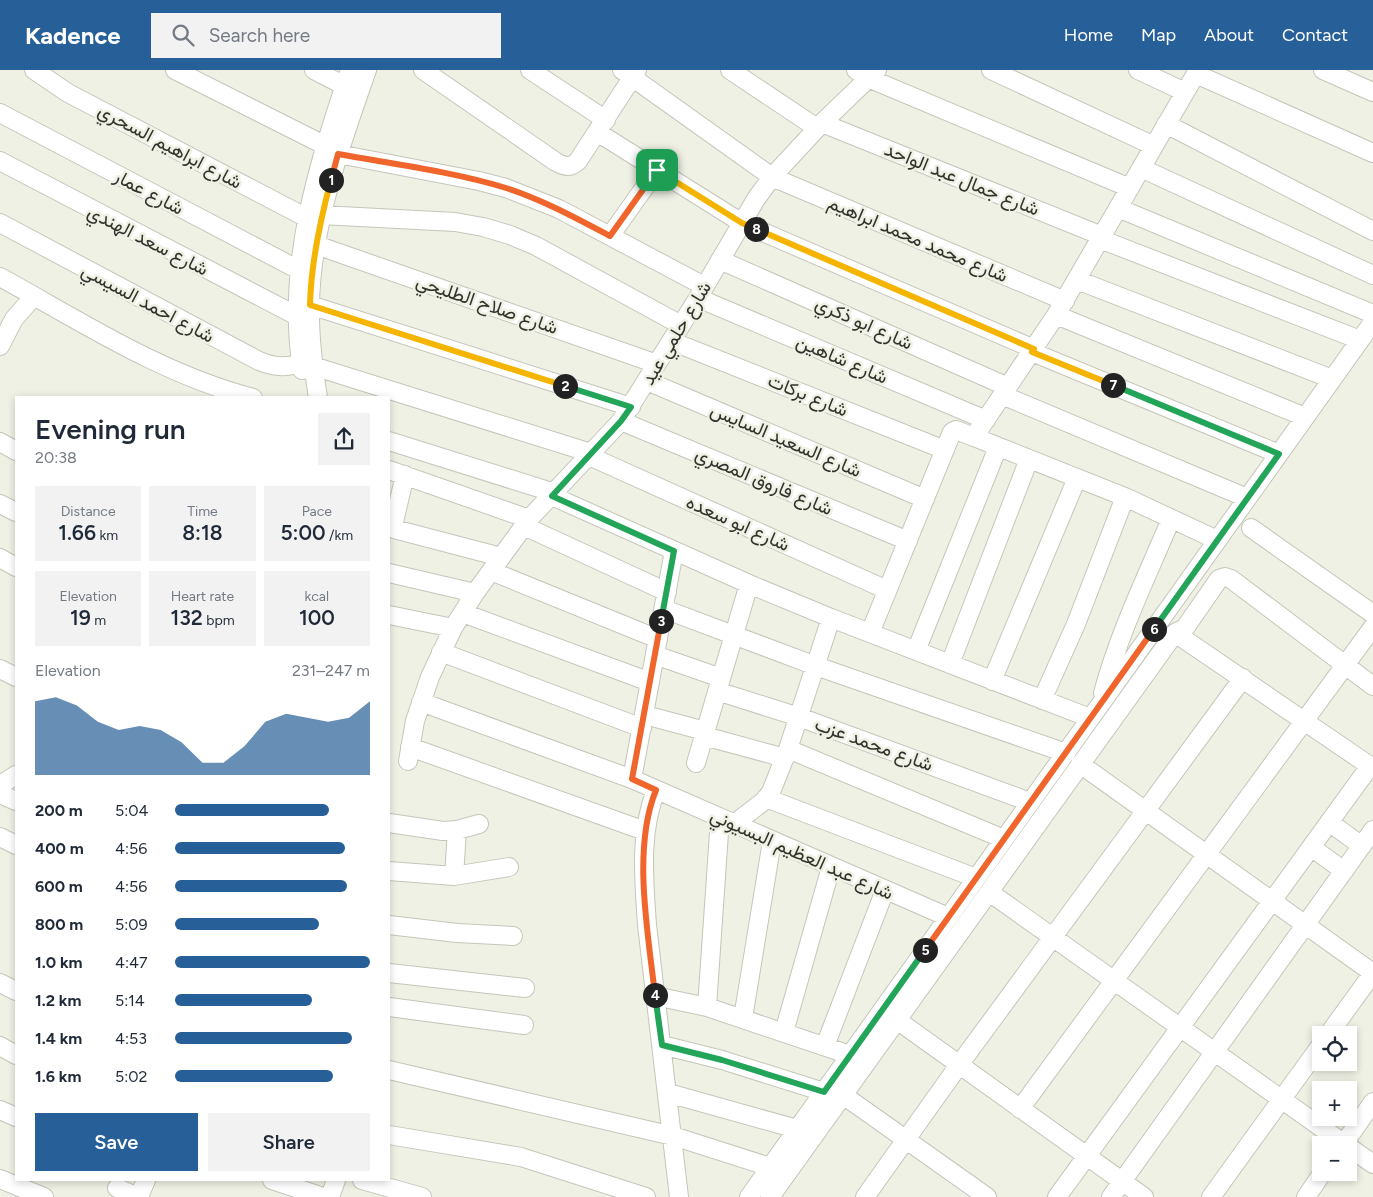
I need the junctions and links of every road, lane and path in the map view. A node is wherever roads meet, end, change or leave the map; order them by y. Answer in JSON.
{"nodes":[{"id":1,"x":34,"y":70,"type":"edge"},
{"id":2,"x":175,"y":70,"type":"edge"},
{"id":3,"x":314,"y":70,"type":"edge"},
{"id":4,"x":366,"y":70,"type":"edge"},
{"id":5,"x":424,"y":70,"type":"edge"},
{"id":6,"x":530,"y":70,"type":"edge"},
{"id":7,"x":730,"y":70,"type":"edge"},
{"id":8,"x":991,"y":70,"type":"edge"},
{"id":9,"x":1138,"y":70,"type":"edge"},
{"id":10,"x":630,"y":72,"type":"edge"},
{"id":11,"x":1197,"y":72,"type":"edge"},
{"id":12,"x":1331,"y":72,"type":"edge"},
{"id":13,"x":867,"y":73,"type":"edge"},
{"id":14,"x":348,"y":78,"type":"edge"},
{"id":15,"x":1185,"y":92,"type":"junction"},
{"id":16,"x":1373,"y":92,"type":"edge"},
{"id":17,"x":0,"y":113,"type":"edge"},
{"id":18,"x":1166,"y":124,"type":"junction"},
{"id":19,"x":820,"y":125,"type":"junction"},
{"id":20,"x":602,"y":126,"type":"junction"},
{"id":21,"x":1154,"y":146,"type":"junction"},
{"id":22,"x":332,"y":150,"type":"junction"},
{"id":23,"x":1373,"y":153,"type":"edge"},
{"id":24,"x":0,"y":162,"type":"edge"},
{"id":25,"x":1141,"y":168,"type":"junction"},
{"id":26,"x":657,"y":170,"type":"junction"},
{"id":27,"x":772,"y":177,"type":"junction"},
{"id":28,"x":1130,"y":188,"type":"junction"},
{"id":29,"x":1118,"y":208,"type":"junction"},
{"id":30,"x":314,"y":217,"type":"junction"},
{"id":31,"x":0,"y":223,"type":"edge"},
{"id":32,"x":742,"y":223,"type":"junction"},
{"id":33,"x":1373,"y":231,"type":"edge"},
{"id":34,"x":610,"y":236,"type":"junction"},
{"id":35,"x":1101,"y":238,"type":"junction"},
{"id":36,"x":316,"y":245,"type":"junction"},
{"id":37,"x":720,"y":260,"type":"junction"},
{"id":38,"x":299,"y":270,"type":"junction"},
{"id":39,"x":1373,"y":275,"type":"edge"},
{"id":40,"x":0,"y":277,"type":"edge"},
{"id":41,"x":1077,"y":280,"type":"junction"},
{"id":42,"x":701,"y":292,"type":"junction"},
{"id":43,"x":34,"y":296,"type":"junction"},
{"id":44,"x":1060,"y":308,"type":"junction"},
{"id":45,"x":303,"y":311,"type":"junction"},
{"id":46,"x":1373,"y":314,"type":"edge"},
{"id":47,"x":1373,"y":322,"type":"edge"},
{"id":48,"x":681,"y":325,"type":"junction"},
{"id":49,"x":2,"y":336,"type":"edge"},
{"id":50,"x":1360,"y":340,"type":"junction"},
{"id":51,"x":671,"y":341,"type":"junction"},
{"id":52,"x":1033,"y":350,"type":"junction"},
{"id":53,"x":307,"y":364,"type":"junction"},
{"id":54,"x":657,"y":364,"type":"junction"},
{"id":55,"x":1332,"y":379,"type":"junction"},
{"id":56,"x":647,"y":381,"type":"junction"},
{"id":57,"x":1005,"y":391,"type":"junction"},
{"id":58,"x":246,"y":396,"type":"edge"},
{"id":59,"x":306,"y":396,"type":"edge"},
{"id":60,"x":317,"y":396,"type":"edge"},
{"id":61,"x":626,"y":414,"type":"junction"},
{"id":62,"x":1305,"y":417,"type":"junction"},
{"id":63,"x":986,"y":420,"type":"junction"},
{"id":64,"x":974,"y":437,"type":"junction"},
{"id":65,"x":390,"y":441,"type":"edge"},
{"id":66,"x":0,"y":442,"type":"edge"},
{"id":67,"x":998,"y":447,"type":"junction"},
{"id":68,"x":15,"y":450,"type":"edge"},
{"id":69,"x":944,"y":450,"type":"junction"},
{"id":70,"x":590,"y":454,"type":"junction"},
{"id":71,"x":1279,"y":454,"type":"junction"},
{"id":72,"x":1029,"y":459,"type":"junction"},
{"id":73,"x":397,"y":472,"type":"edge"},
{"id":74,"x":1077,"y":478,"type":"junction"},
{"id":75,"x":554,"y":494,"type":"junction"},
{"id":76,"x":1125,"y":497,"type":"junction"},
{"id":77,"x":925,"y":498,"type":"junction"},
{"id":78,"x":1247,"y":498,"type":"junction"},
{"id":79,"x":0,"y":504,"type":"edge"},
{"id":80,"x":15,"y":512,"type":"edge"},
{"id":81,"x":1172,"y":519,"type":"junction"},
{"id":82,"x":526,"y":523,"type":"junction"},
{"id":83,"x":1251,"y":528,"type":"dead end"},
{"id":84,"x":1217,"y":540,"type":"junction"},
{"id":85,"x":908,"y":541,"type":"junction"},
{"id":86,"x":674,"y":551,"type":"junction"},
{"id":87,"x":0,"y":558,"type":"edge"},
{"id":88,"x":496,"y":564,"type":"junction"},
{"id":89,"x":15,"y":566,"type":"edge"},
{"id":90,"x":390,"y":573,"type":"edge"},
{"id":91,"x":748,"y":584,"type":"junction"},
{"id":92,"x":887,"y":590,"type":"junction"},
{"id":93,"x":475,"y":593,"type":"junction"},
{"id":94,"x":665,"y":601,"type":"junction"},
{"id":95,"x":463,"y":613,"type":"junction"},
{"id":96,"x":1373,"y":614,"type":"edge"},
{"id":97,"x":390,"y":615,"type":"edge"},
{"id":98,"x":832,"y":618,"type":"junction"},
{"id":99,"x":1373,"y":627,"type":"edge"},
{"id":100,"x":453,"y":628,"type":"junction"},
{"id":101,"x":870,"y":633,"type":"junction"},
{"id":102,"x":1174,"y":633,"type":"junction"},
{"id":103,"x":733,"y":636,"type":"junction"},
{"id":104,"x":657,"y":647,"type":"junction"},
{"id":105,"x":916,"y":651,"type":"junction"},
{"id":106,"x":441,"y":652,"type":"junction"},
{"id":107,"x":950,"y":664,"type":"junction"},
{"id":108,"x":816,"y":666,"type":"junction"},
{"id":109,"x":1345,"y":666,"type":"junction"},
{"id":110,"x":0,"y":669,"type":"edge"},
{"id":111,"x":15,"y":676,"type":"edge"},
{"id":112,"x":1243,"y":678,"type":"junction"},
{"id":113,"x":992,"y":680,"type":"junction"},
{"id":114,"x":650,"y":682,"type":"junction"},
{"id":115,"x":719,"y":685,"type":"junction"},
{"id":116,"x":1373,"y":686,"type":"edge"},
{"id":117,"x":1042,"y":700,"type":"junction"},
{"id":118,"x":421,"y":702,"type":"junction"},
{"id":119,"x":1095,"y":712,"type":"junction"},
{"id":120,"x":799,"y":716,"type":"junction"},
{"id":121,"x":644,"y":721,"type":"junction"},
{"id":122,"x":1305,"y":721,"type":"junction"},
{"id":123,"x":704,"y":733,"type":"junction"},
{"id":124,"x":1066,"y":752,"type":"junction"},
{"id":125,"x":786,"y":753,"type":"junction"},
{"id":126,"x":696,"y":763,"type":"dead end"},
{"id":127,"x":1080,"y":764,"type":"junction"},
{"id":128,"x":1372,"y":767,"type":"edge"},
{"id":129,"x":632,"y":779,"type":"junction"},
{"id":130,"x":5,"y":782,"type":"edge"},
{"id":131,"x":656,"y":790,"type":"junction"},
{"id":132,"x":766,"y":798,"type":"junction"},
{"id":133,"x":15,"y":799,"type":"edge"},
{"id":134,"x":1030,"y":802,"type":"junction"},
{"id":135,"x":1146,"y":811,"type":"junction"},
{"id":136,"x":727,"y":821,"type":"junction"},
{"id":137,"x":1329,"y":822,"type":"junction"},
{"id":138,"x":390,"y":823,"type":"edge"},
{"id":139,"x":479,"y":824,"type":"dead end"},
{"id":140,"x":457,"y":830,"type":"junction"},
{"id":141,"x":1373,"y":830,"type":"edge"},
{"id":142,"x":645,"y":831,"type":"junction"},
{"id":143,"x":0,"y":837,"type":"edge"},
{"id":144,"x":1004,"y":839,"type":"junction"},
{"id":145,"x":772,"y":841,"type":"junction"},
{"id":146,"x":15,"y":844,"type":"edge"},
{"id":147,"x":1362,"y":846,"type":"junction"},
{"id":148,"x":1311,"y":847,"type":"junction"},
{"id":149,"x":1207,"y":854,"type":"junction"},
{"id":150,"x":509,"y":867,"type":"dead end"},
{"id":151,"x":830,"y":867,"type":"junction"},
{"id":152,"x":390,"y":871,"type":"edge"},
{"id":153,"x":1344,"y":871,"type":"junction"},
{"id":154,"x":454,"y":876,"type":"junction"},
{"id":155,"x":976,"y":878,"type":"junction"},
{"id":156,"x":885,"y":890,"type":"junction"},
{"id":157,"x":989,"y":892,"type":"junction"},
{"id":158,"x":1272,"y":901,"type":"junction"},
{"id":159,"x":948,"y":917,"type":"junction"},
{"id":160,"x":1306,"y":924,"type":"junction"},
{"id":161,"x":390,"y":926,"type":"edge"},
{"id":162,"x":513,"y":936,"type":"dead end"},
{"id":163,"x":1053,"y":937,"type":"junction"},
{"id":164,"x":1373,"y":973,"type":"edge"},
{"id":165,"x":390,"y":974,"type":"edge"},
{"id":166,"x":1114,"y":980,"type":"junction"},
{"id":167,"x":0,"y":983,"type":"edge"},
{"id":168,"x":525,"y":988,"type":"dead end"},
{"id":169,"x":15,"y":990,"type":"edge"},
{"id":170,"x":655,"y":996,"type":"junction"},
{"id":171,"x":390,"y":1007,"type":"edge"},
{"id":172,"x":708,"y":1007,"type":"junction"},
{"id":173,"x":742,"y":1018,"type":"junction"},
{"id":174,"x":897,"y":1020,"type":"junction"},
{"id":175,"x":524,"y":1025,"type":"dead end"},
{"id":176,"x":1335,"y":1026,"type":"edge"},
{"id":177,"x":1180,"y":1027,"type":"junction"},
{"id":178,"x":784,"y":1032,"type":"junction"},
{"id":179,"x":662,"y":1045,"type":"junction"},
{"id":180,"x":0,"y":1046,"type":"edge"},
{"id":181,"x":825,"y":1046,"type":"junction"},
{"id":182,"x":1215,"y":1052,"type":"junction"},
{"id":183,"x":15,"y":1054,"type":"edge"},
{"id":184,"x":850,"y":1055,"type":"junction"},
{"id":185,"x":1312,"y":1057,"type":"edge"},
{"id":186,"x":959,"y":1065,"type":"junction"},
{"id":187,"x":390,"y":1070,"type":"edge"},
{"id":188,"x":824,"y":1092,"type":"junction"},
{"id":189,"x":668,"y":1094,"type":"junction"},
{"id":190,"x":843,"y":1095,"type":"junction"},
{"id":191,"x":1282,"y":1099,"type":"junction"},
{"id":192,"x":1373,"y":1102,"type":"edge"},
{"id":193,"x":1020,"y":1108,"type":"junction"},
{"id":194,"x":0,"y":1110,"type":"edge"},
{"id":195,"x":15,"y":1117,"type":"edge"},
{"id":196,"x":797,"y":1129,"type":"junction"},
{"id":197,"x":390,"y":1135,"type":"edge"},
{"id":198,"x":673,"y":1136,"type":"junction"},
{"id":199,"x":1333,"y":1136,"type":"edge"},
{"id":200,"x":1351,"y":1136,"type":"edge"},
{"id":201,"x":906,"y":1139,"type":"junction"},
{"id":202,"x":1357,"y":1153,"type":"edge"},
{"id":203,"x":1086,"y":1156,"type":"junction"},
{"id":204,"x":1373,"y":1164,"type":"edge"},
{"id":205,"x":770,"y":1167,"type":"junction"},
{"id":206,"x":0,"y":1179,"type":"edge"},
{"id":207,"x":146,"y":1181,"type":"edge"},
{"id":208,"x":276,"y":1181,"type":"edge"},
{"id":209,"x":335,"y":1181,"type":"edge"},
{"id":210,"x":366,"y":1181,"type":"edge"},
{"id":211,"x":1122,"y":1181,"type":"junction"},
{"id":212,"x":1317,"y":1181,"type":"edge"},
{"id":213,"x":117,"y":1188,"type":"dead end"},
{"id":214,"x":965,"y":1191,"type":"edge"},
{"id":215,"x":320,"y":1193,"type":"edge"},
{"id":216,"x":44,"y":1197,"type":"edge"},
{"id":217,"x":139,"y":1197,"type":"edge"},
{"id":218,"x":422,"y":1197,"type":"edge"},
{"id":219,"x":646,"y":1197,"type":"edge"},
{"id":220,"x":680,"y":1197,"type":"edge"},
{"id":221,"x":749,"y":1197,"type":"edge"},
{"id":222,"x":770,"y":1197,"type":"edge"},
{"id":223,"x":865,"y":1197,"type":"edge"},
{"id":224,"x":987,"y":1197,"type":"edge"},
{"id":225,"x":1057,"y":1197,"type":"edge"},
{"id":226,"x":1111,"y":1197,"type":"edge"},
{"id":227,"x":1144,"y":1197,"type":"edge"},
{"id":228,"x":1211,"y":1197,"type":"edge"},
{"id":229,"x":1306,"y":1197,"type":"edge"}],
"edges":[{"from":1,"to":30,"type":"street","name":"شارع ابراهيم السحري"},
{"from":2,"to":22,"type":"street","name":"شارع شاهين"},
{"from":3,"to":14,"type":"street"},
{"from":4,"to":22,"type":"street"},
{"from":5,"to":20,"type":"street"},
{"from":6,"to":20,"type":"street"},
{"from":7,"to":19,"type":"street","name":"شارع جمال عبد الواحد"},
{"from":8,"to":21,"type":"street"},
{"from":9,"to":15,"type":"street"},
{"from":10,"to":20,"type":"street"},
{"from":10,"to":27,"type":"street","name":"شارع محمد محمد ابراهيم"},
{"from":11,"to":15,"type":"street"},
{"from":11,"to":23,"type":"street"},
{"from":12,"to":16,"type":"street"},
{"from":13,"to":19,"type":"street","name":"شارع حلمي عيد"},
{"from":13,"to":28,"type":"street"},
{"from":14,"to":22,"type":"street"},
{"from":15,"to":18,"type":"street"},
{"from":17,"to":38,"type":"street","name":"شارع عمار"},
{"from":18,"to":21,"type":"street"},
{"from":18,"to":33,"type":"street"},
{"from":19,"to":27,"type":"street","name":"شارع حلمي عيد"},
{"from":19,"to":35,"type":"street","name":"شارع جمال عبد الواحد"},
{"from":20,"to":26,"type":"street"},
{"from":21,"to":25,"type":"street"},
{"from":22,"to":30,"type":"street"},
{"from":22,"to":34,"type":"street","name":"شارع شاهين"},
{"from":24,"to":45,"type":"street","name":"شارع سعد الهندي"},
{"from":25,"to":28,"type":"street"},
{"from":25,"to":39,"type":"street"},
{"from":26,"to":32,"type":"street"},
{"from":26,"to":34,"type":"street"},
{"from":27,"to":32,"type":"street","name":"شارع حلمي عيد"},
{"from":27,"to":44,"type":"street","name":"شارع محمد محمد ابراهيم"},
{"from":28,"to":29,"type":"street"},
{"from":29,"to":35,"type":"street"},
{"from":29,"to":46,"type":"street"},
{"from":30,"to":36,"type":"street"},
{"from":30,"to":38,"type":"street"},
{"from":30,"to":48,"type":"street"},
{"from":31,"to":53,"type":"street","name":"شارع احمد السيسي"},
{"from":32,"to":37,"type":"street","name":"شارع حلمي عيد"},
{"from":32,"to":52,"type":"street"},
{"from":34,"to":42,"type":"street","name":"شارع شاهين"},
{"from":35,"to":41,"type":"street"},
{"from":35,"to":50,"type":"street","name":"شارع جمال عبد الواحد"},
{"from":36,"to":45,"type":"street"},
{"from":36,"to":54,"type":"street","name":"شارع صلاح الطليحي"},
{"from":37,"to":42,"type":"street","name":"شارع حلمي عيد"},
{"from":37,"to":57,"type":"street","name":"شارع ابو ذكري"},
{"from":38,"to":45,"type":"street"},
{"from":40,"to":43,"type":"street"},
{"from":41,"to":44,"type":"street"},
{"from":41,"to":55,"type":"street"},
{"from":42,"to":48,"type":"street","name":"شارع حلمي عيد"},
{"from":42,"to":63,"type":"street","name":"شارع شاهين"},
{"from":43,"to":49,"type":"street"},
{"from":43,"to":58,"type":"street"},
{"from":44,"to":52,"type":"street"},
{"from":44,"to":62,"type":"street","name":"شارع محمد محمد ابراهيم"},
{"from":45,"to":53,"type":"street"},
{"from":45,"to":61,"type":"street","name":"شارع سعد الهندي"},
{"from":47,"to":50,"type":"street"},
{"from":48,"to":51,"type":"street","name":"شارع حلمي عيد"},
{"from":50,"to":55,"type":"street"},
{"from":51,"to":54,"type":"street","name":"شارع حلمي عيد"},
{"from":51,"to":69,"type":"street","name":"شارع بركات"},
{"from":52,"to":57,"type":"street"},
{"from":52,"to":71,"type":"street"},
{"from":53,"to":59,"type":"street"},
{"from":53,"to":60,"type":"street"},
{"from":53,"to":70,"type":"street","name":"شارع ابو سعده"},
{"from":54,"to":56,"type":"street","name":"شارع حلمي عيد"},
{"from":55,"to":62,"type":"street"},
{"from":56,"to":61,"type":"street","name":"شارع حلمي عيد"},
{"from":56,"to":77,"type":"street","name":"شارع السعيد السايس"},
{"from":57,"to":63,"type":"street"},
{"from":57,"to":78,"type":"street","name":"شارع ابو ذكري"},
{"from":61,"to":70,"type":"street","name":"شارع حلمي عيد"},
{"from":61,"to":85,"type":"street","name":"شارع فاروق المصري"},
{"from":62,"to":71,"type":"street"},
{"from":63,"to":64,"type":"street"},
{"from":64,"to":67,"type":"street"},
{"from":64,"to":69,"type":"street"},
{"from":65,"to":75,"type":"street"},
{"from":66,"to":68,"type":"street"},
{"from":67,"to":72,"type":"street"},
{"from":67,"to":105,"type":"street"},
{"from":69,"to":77,"type":"street"},
{"from":70,"to":75,"type":"street","name":"شارع حلمي عيد"},
{"from":70,"to":92,"type":"street","name":"شارع ابو سعده"},
{"from":71,"to":78,"type":"street"},
{"from":72,"to":74,"type":"street"},
{"from":72,"to":107,"type":"street"},
{"from":73,"to":82,"type":"street"},
{"from":73,"to":88,"type":"street","name":"شارع محمد عزب"},
{"from":74,"to":76,"type":"street"},
{"from":74,"to":113,"type":"street"},
{"from":75,"to":82,"type":"street","name":"شارع حلمي عيد"},
{"from":75,"to":86,"type":"street"},
{"from":76,"to":81,"type":"street"},
{"from":76,"to":117,"type":"street"},
{"from":77,"to":85,"type":"street"},
{"from":78,"to":84,"type":"street"},
{"from":79,"to":80,"type":"street"},
{"from":81,"to":84,"type":"street"},
{"from":81,"to":119,"type":"street"},
{"from":82,"to":88,"type":"street","name":"شارع حلمي عيد"},
{"from":82,"to":94,"type":"street"},
{"from":83,"to":96,"type":"street"},
{"from":84,"to":119,"type":"street"},
{"from":85,"to":92,"type":"street"},
{"from":86,"to":91,"type":"street"},
{"from":86,"to":94,"type":"street"},
{"from":87,"to":89,"type":"street"},
{"from":88,"to":93,"type":"street","name":"شارع حلمي عيد"},
{"from":88,"to":104,"type":"street","name":"شارع محمد عزب"},
{"from":90,"to":93,"type":"street"},
{"from":91,"to":98,"type":"street"},
{"from":91,"to":103,"type":"street"},
{"from":92,"to":101,"type":"street"},
{"from":93,"to":95,"type":"street","name":"شارع حلمي عيد"},
{"from":94,"to":103,"type":"street"},
{"from":94,"to":104,"type":"street"},
{"from":95,"to":100,"type":"street","name":"شارع حلمي عيد"},
{"from":95,"to":114,"type":"street"},
{"from":97,"to":100,"type":"street"},
{"from":98,"to":101,"type":"street"},
{"from":98,"to":108,"type":"street"},
{"from":99,"to":109,"type":"street"},
{"from":100,"to":106,"type":"street","name":"شارع حلمي عيد"},
{"from":101,"to":105,"type":"street"},
{"from":102,"to":109,"type":"street"},
{"from":102,"to":112,"type":"street"},
{"from":102,"to":127,"type":"street"},
{"from":103,"to":108,"type":"street"},
{"from":103,"to":115,"type":"street"},
{"from":104,"to":114,"type":"street"},
{"from":104,"to":115,"type":"street","name":"شارع محمد عزب"},
{"from":105,"to":107,"type":"street"},
{"from":106,"to":118,"type":"street","name":"شارع حلمي عيد"},
{"from":106,"to":121,"type":"street"},
{"from":107,"to":113,"type":"street"},
{"from":108,"to":120,"type":"street"},
{"from":108,"to":124,"type":"street"},
{"from":109,"to":116,"type":"street"},
{"from":109,"to":122,"type":"street"},
{"from":110,"to":111,"type":"street"},
{"from":112,"to":122,"type":"street"},
{"from":112,"to":135,"type":"street"},
{"from":113,"to":117,"type":"street"},
{"from":114,"to":121,"type":"street"},
{"from":115,"to":120,"type":"street","name":"شارع محمد عزب"},
{"from":115,"to":123,"type":"street"},
{"from":117,"to":119,"type":"street"},
{"from":118,"to":129,"type":"street","name":"شارع عبد العظيم البسيوني"},
{"from":118,"to":142,"type":"street","name":"شارع حلمي عيد"},
{"from":119,"to":124,"type":"street"},
{"from":120,"to":125,"type":"street"},
{"from":120,"to":134,"type":"street","name":"شارع محمد عزب"},
{"from":121,"to":123,"type":"street"},
{"from":121,"to":129,"type":"street"},
{"from":122,"to":128,"type":"street"},
{"from":122,"to":149,"type":"street"},
{"from":123,"to":125,"type":"street"},
{"from":123,"to":126,"type":"street"},
{"from":124,"to":134,"type":"street"},
{"from":125,"to":132,"type":"street"},
{"from":125,"to":144,"type":"street"},
{"from":127,"to":135,"type":"street"},
{"from":127,"to":157,"type":"street"},
{"from":128,"to":137,"type":"street"},
{"from":129,"to":131,"type":"street","name":"شارع عبد العظيم البسيوني"},
{"from":130,"to":133,"type":"street"},
{"from":131,"to":136,"type":"street","name":"شارع عبد العظيم البسيوني"},
{"from":131,"to":142,"type":"street"},
{"from":132,"to":136,"type":"street"},
{"from":132,"to":155,"type":"street"},
{"from":134,"to":144,"type":"street"},
{"from":135,"to":149,"type":"street"},
{"from":135,"to":163,"type":"street"},
{"from":136,"to":145,"type":"street","name":"شارع عبد العظيم البسيوني"},
{"from":136,"to":172,"type":"street"},
{"from":137,"to":147,"type":"street"},
{"from":137,"to":148,"type":"street"},
{"from":138,"to":140,"type":"street"},
{"from":139,"to":140,"type":"street"},
{"from":140,"to":154,"type":"street"},
{"from":141,"to":147,"type":"street"},
{"from":142,"to":170,"type":"street"},
{"from":143,"to":146,"type":"street"},
{"from":144,"to":155,"type":"street"},
{"from":145,"to":151,"type":"street","name":"شارع عبد العظيم البسيوني"},
{"from":145,"to":173,"type":"street"},
{"from":147,"to":153,"type":"street"},
{"from":148,"to":153,"type":"street"},
{"from":148,"to":158,"type":"street"},
{"from":149,"to":158,"type":"street"},
{"from":149,"to":166,"type":"street"},
{"from":150,"to":154,"type":"street"},
{"from":151,"to":156,"type":"street","name":"شارع عبد العظيم البسيوني"},
{"from":151,"to":178,"type":"street"},
{"from":152,"to":154,"type":"street"},
{"from":153,"to":160,"type":"street"},
{"from":155,"to":159,"type":"street"},
{"from":156,"to":159,"type":"street","name":"شارع عبد العظيم البسيوني"},
{"from":156,"to":181,"type":"street"},
{"from":157,"to":163,"type":"street"},
{"from":157,"to":174,"type":"street"},
{"from":158,"to":160,"type":"street"},
{"from":158,"to":177,"type":"street"},
{"from":159,"to":184,"type":"street"},
{"from":160,"to":164,"type":"street"},
{"from":160,"to":182,"type":"street"},
{"from":161,"to":162,"type":"street"},
{"from":163,"to":166,"type":"street"},
{"from":163,"to":186,"type":"street"},
{"from":164,"to":176,"type":"street"},
{"from":165,"to":168,"type":"street"},
{"from":166,"to":177,"type":"street"},
{"from":166,"to":193,"type":"street"},
{"from":167,"to":169,"type":"street"},
{"from":170,"to":172,"type":"street"},
{"from":170,"to":179,"type":"street"},
{"from":171,"to":175,"type":"street"},
{"from":172,"to":173,"type":"street"},
{"from":173,"to":178,"type":"street"},
{"from":174,"to":186,"type":"street"},
{"from":174,"to":190,"type":"street"},
{"from":177,"to":182,"type":"street"},
{"from":177,"to":203,"type":"street"},
{"from":178,"to":181,"type":"street"},
{"from":179,"to":188,"type":"street"},
{"from":179,"to":189,"type":"street"},
{"from":180,"to":183,"type":"street"},
{"from":181,"to":184,"type":"street"},
{"from":182,"to":191,"type":"street"},
{"from":182,"to":211,"type":"street"},
{"from":184,"to":188,"type":"street"},
{"from":185,"to":191,"type":"street"},
{"from":186,"to":193,"type":"street"},
{"from":186,"to":201,"type":"street"},
{"from":187,"to":198,"type":"street"},
{"from":188,"to":196,"type":"street"},
{"from":189,"to":196,"type":"street"},
{"from":189,"to":198,"type":"street"},
{"from":190,"to":201,"type":"street"},
{"from":190,"to":222,"type":"street"},
{"from":191,"to":199,"type":"street"},
{"from":191,"to":228,"type":"street"},
{"from":192,"to":200,"type":"street"},
{"from":193,"to":203,"type":"street"},
{"from":194,"to":195,"type":"street"},
{"from":196,"to":205,"type":"street"},
{"from":197,"to":219,"type":"street"},
{"from":198,"to":205,"type":"street"},
{"from":198,"to":220,"type":"street"},
{"from":201,"to":214,"type":"street"},
{"from":201,"to":223,"type":"street"},
{"from":202,"to":204,"type":"street"},
{"from":203,"to":211,"type":"street"},
{"from":203,"to":225,"type":"street"},
{"from":205,"to":221,"type":"street"},
{"from":206,"to":216,"type":"street"},
{"from":207,"to":217,"type":"street"},
{"from":208,"to":215,"type":"street"},
{"from":209,"to":215,"type":"street"},
{"from":210,"to":218,"type":"street"},
{"from":211,"to":226,"type":"street"},
{"from":211,"to":227,"type":"street"},
{"from":212,"to":229,"type":"street"},
{"from":213,"to":217,"type":"street"},
{"from":214,"to":224,"type":"street"}]}
